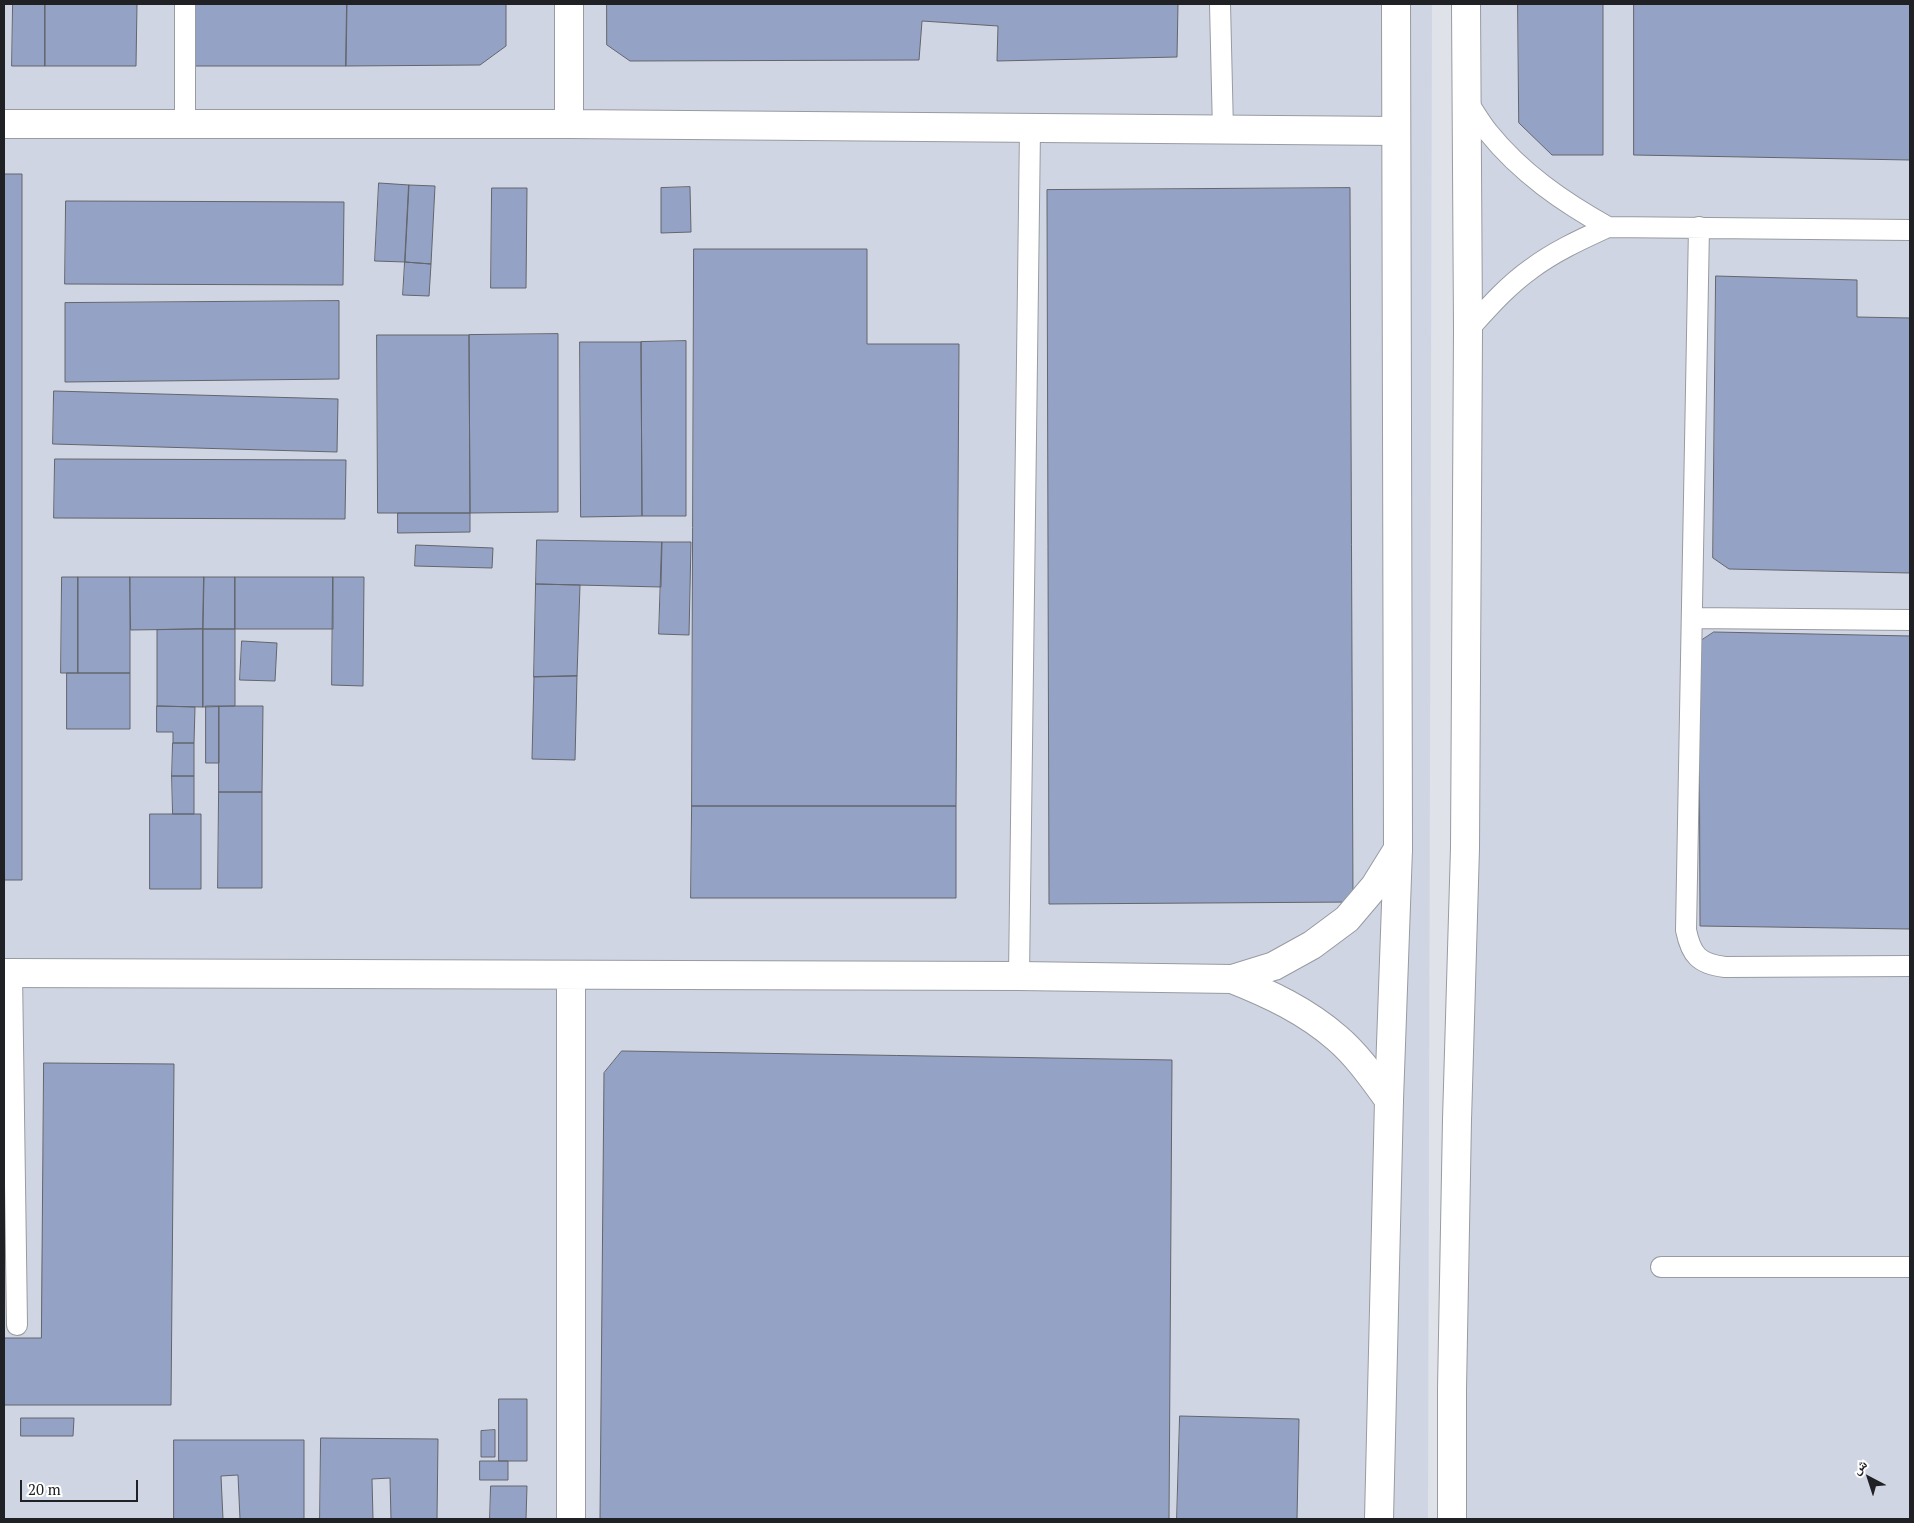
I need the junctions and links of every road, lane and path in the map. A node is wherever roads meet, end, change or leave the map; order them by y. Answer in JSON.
{"nodes":[{"id":1,"x":186,"y":4,"type":"edge"},
{"id":2,"x":569,"y":4,"type":"edge"},
{"id":3,"x":1220,"y":4,"type":"edge"},
{"id":4,"x":1396,"y":4,"type":"edge"},
{"id":5,"x":1466,"y":4,"type":"edge"},
{"id":6,"x":1466,"y":100,"type":"junction"},
{"id":7,"x":4,"y":124,"type":"edge"},
{"id":8,"x":569,"y":124,"type":"junction"},
{"id":9,"x":185,"y":125,"type":"junction"},
{"id":10,"x":1030,"y":129,"type":"junction"},
{"id":11,"x":1223,"y":131,"type":"junction"},
{"id":12,"x":1396,"y":132,"type":"junction"},
{"id":13,"x":1608,"y":226,"type":"junction"},
{"id":14,"x":1699,"y":227,"type":"junction"},
{"id":15,"x":1910,"y":230,"type":"edge"},
{"id":16,"x":1468,"y":330,"type":"junction"},
{"id":17,"x":1692,"y":618,"type":"junction"},
{"id":18,"x":1910,"y":620,"type":"edge"},
{"id":19,"x":1398,"y":849,"type":"junction"},
{"id":20,"x":1910,"y":966,"type":"edge"},
{"id":21,"x":8,"y":973,"type":"edge"},
{"id":22,"x":571,"y":976,"type":"junction"},
{"id":23,"x":1019,"y":976,"type":"junction"},
{"id":24,"x":1232,"y":979,"type":"junction"},
{"id":25,"x":1388,"y":1100,"type":"junction"},
{"id":26,"x":1661,"y":1267,"type":"dead end"},
{"id":27,"x":1910,"y":1267,"type":"edge"},
{"id":28,"x":17,"y":1324,"type":"dead end"},
{"id":29,"x":571,"y":1519,"type":"edge"},
{"id":30,"x":1379,"y":1519,"type":"edge"},
{"id":31,"x":1452,"y":1519,"type":"edge"}],
"edges":[{"from":1,"to":9,"type":"lane"},
{"from":2,"to":8,"type":"street"},
{"from":3,"to":11,"type":"lane"},
{"from":4,"to":12,"type":"street"},
{"from":5,"to":6,"type":"street"},
{"from":6,"to":13,"type":"lane"},
{"from":6,"to":16,"type":"street"},
{"from":7,"to":9,"type":"street"},
{"from":8,"to":9,"type":"street"},
{"from":8,"to":10,"type":"street"},
{"from":10,"to":11,"type":"street"},
{"from":10,"to":23,"type":"lane"},
{"from":11,"to":12,"type":"street"},
{"from":12,"to":19,"type":"street"},
{"from":13,"to":14,"type":"lane"},
{"from":13,"to":16,"type":"lane"},
{"from":14,"to":15,"type":"lane"},
{"from":14,"to":17,"type":"lane"},
{"from":16,"to":31,"type":"street"},
{"from":17,"to":18,"type":"lane"},
{"from":17,"to":20,"type":"lane"},
{"from":19,"to":24,"type":"street"},
{"from":19,"to":25,"type":"street"},
{"from":21,"to":22,"type":"street"},
{"from":21,"to":28,"type":"lane"},
{"from":22,"to":23,"type":"street"},
{"from":22,"to":29,"type":"street"},
{"from":23,"to":24,"type":"street"},
{"from":24,"to":25,"type":"street"},
{"from":25,"to":30,"type":"street"},
{"from":26,"to":27,"type":"lane"}]}
